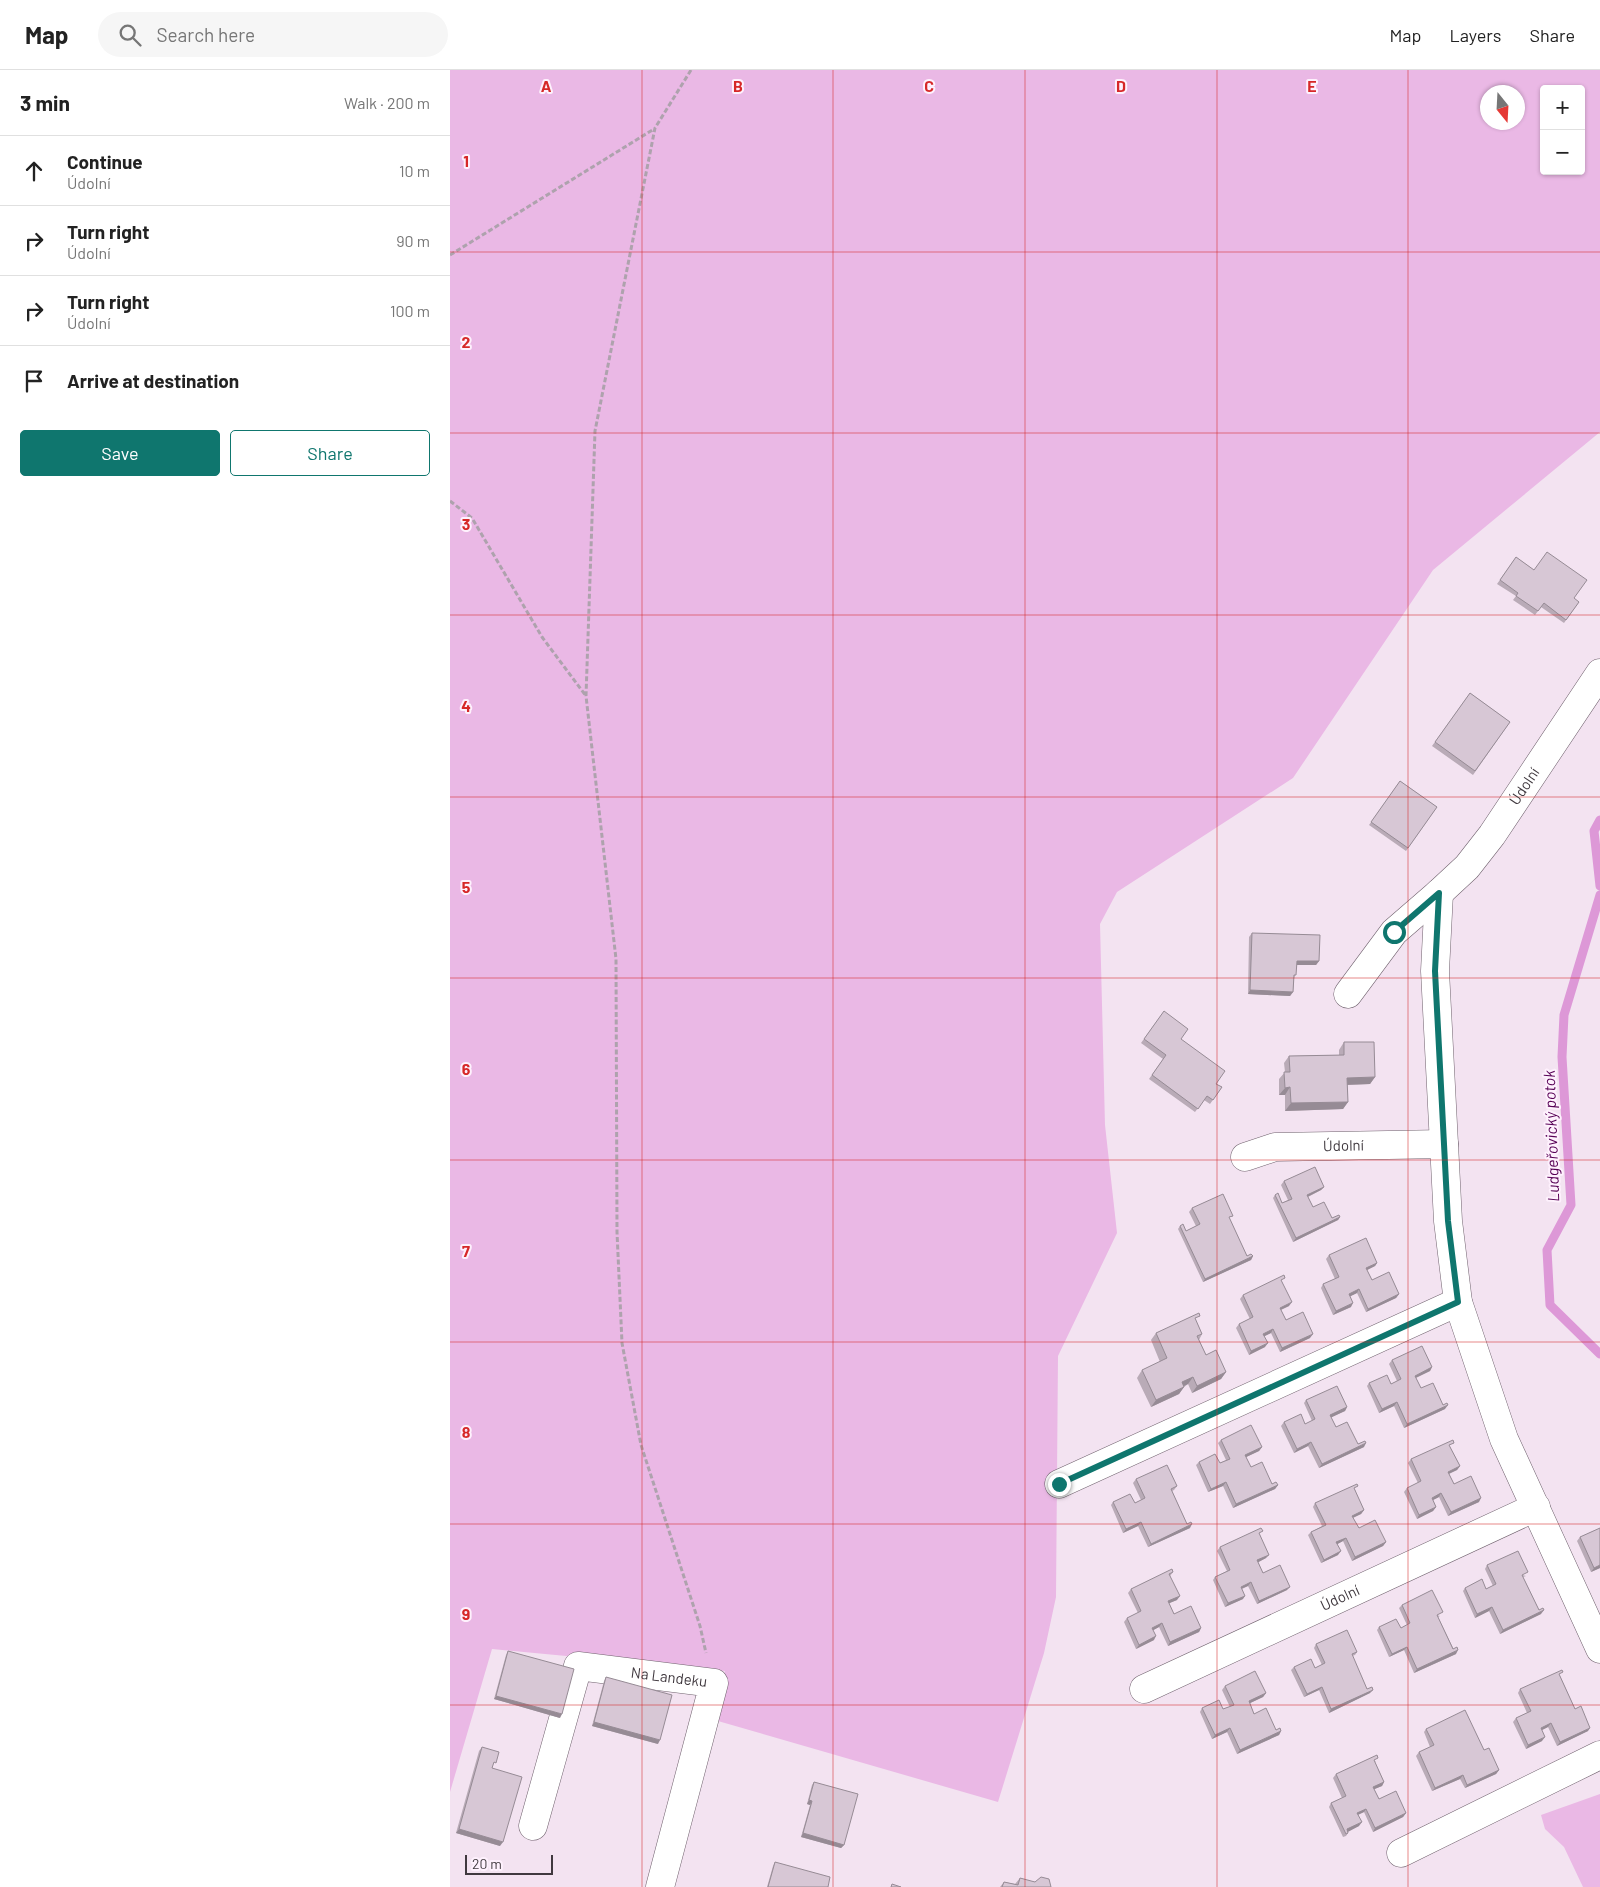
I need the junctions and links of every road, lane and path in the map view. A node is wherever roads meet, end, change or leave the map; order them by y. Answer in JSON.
{"nodes":[{"id":1,"x":691,"y":70,"type":"edge"},
{"id":2,"x":655,"y":128,"type":"junction"},
{"id":3,"x":450,"y":255,"type":"edge"},
{"id":4,"x":450,"y":500,"type":"edge"},
{"id":5,"x":1600,"y":673,"type":"edge"},
{"id":6,"x":586,"y":696,"type":"junction"},
{"id":7,"x":1439,"y":893,"type":"junction"},
{"id":8,"x":1348,"y":994,"type":"dead end"},
{"id":9,"x":1444,"y":1144,"type":"junction"},
{"id":10,"x":1245,"y":1157,"type":"dead end"},
{"id":11,"x":1458,"y":1302,"type":"junction"},
{"id":12,"x":1059,"y":1484,"type":"dead end"},
{"id":13,"x":1536,"y":1507,"type":"junction"},
{"id":14,"x":1600,"y":1649,"type":"edge"},
{"id":15,"x":714,"y":1683,"type":"junction"},
{"id":16,"x":1144,"y":1689,"type":"dead end"},
{"id":17,"x":1600,"y":1756,"type":"edge"},
{"id":18,"x":533,"y":1826,"type":"dead end"},
{"id":19,"x":1401,"y":1852,"type":"dead end"},
{"id":20,"x":660,"y":1887,"type":"edge"}],
"edges":[{"from":1,"to":2,"type":"path"},
{"from":2,"to":3,"type":"path"},
{"from":2,"to":6,"type":"path"},
{"from":4,"to":6,"type":"path"},
{"from":5,"to":7,"type":"street","name":"Údolní"},
{"from":6,"to":15,"type":"path"},
{"from":7,"to":8,"type":"street","name":"Údolní"},
{"from":7,"to":9,"type":"street"},
{"from":9,"to":10,"type":"street","name":"Údolní"},
{"from":9,"to":11,"type":"street"},
{"from":11,"to":12,"type":"street"},
{"from":11,"to":13,"type":"street"},
{"from":13,"to":14,"type":"street"},
{"from":13,"to":16,"type":"street","name":"Údolní"},
{"from":15,"to":18,"type":"street","name":"Na Landeku"},
{"from":15,"to":20,"type":"street","name":"Na Landeku"},
{"from":17,"to":19,"type":"street"}]}
